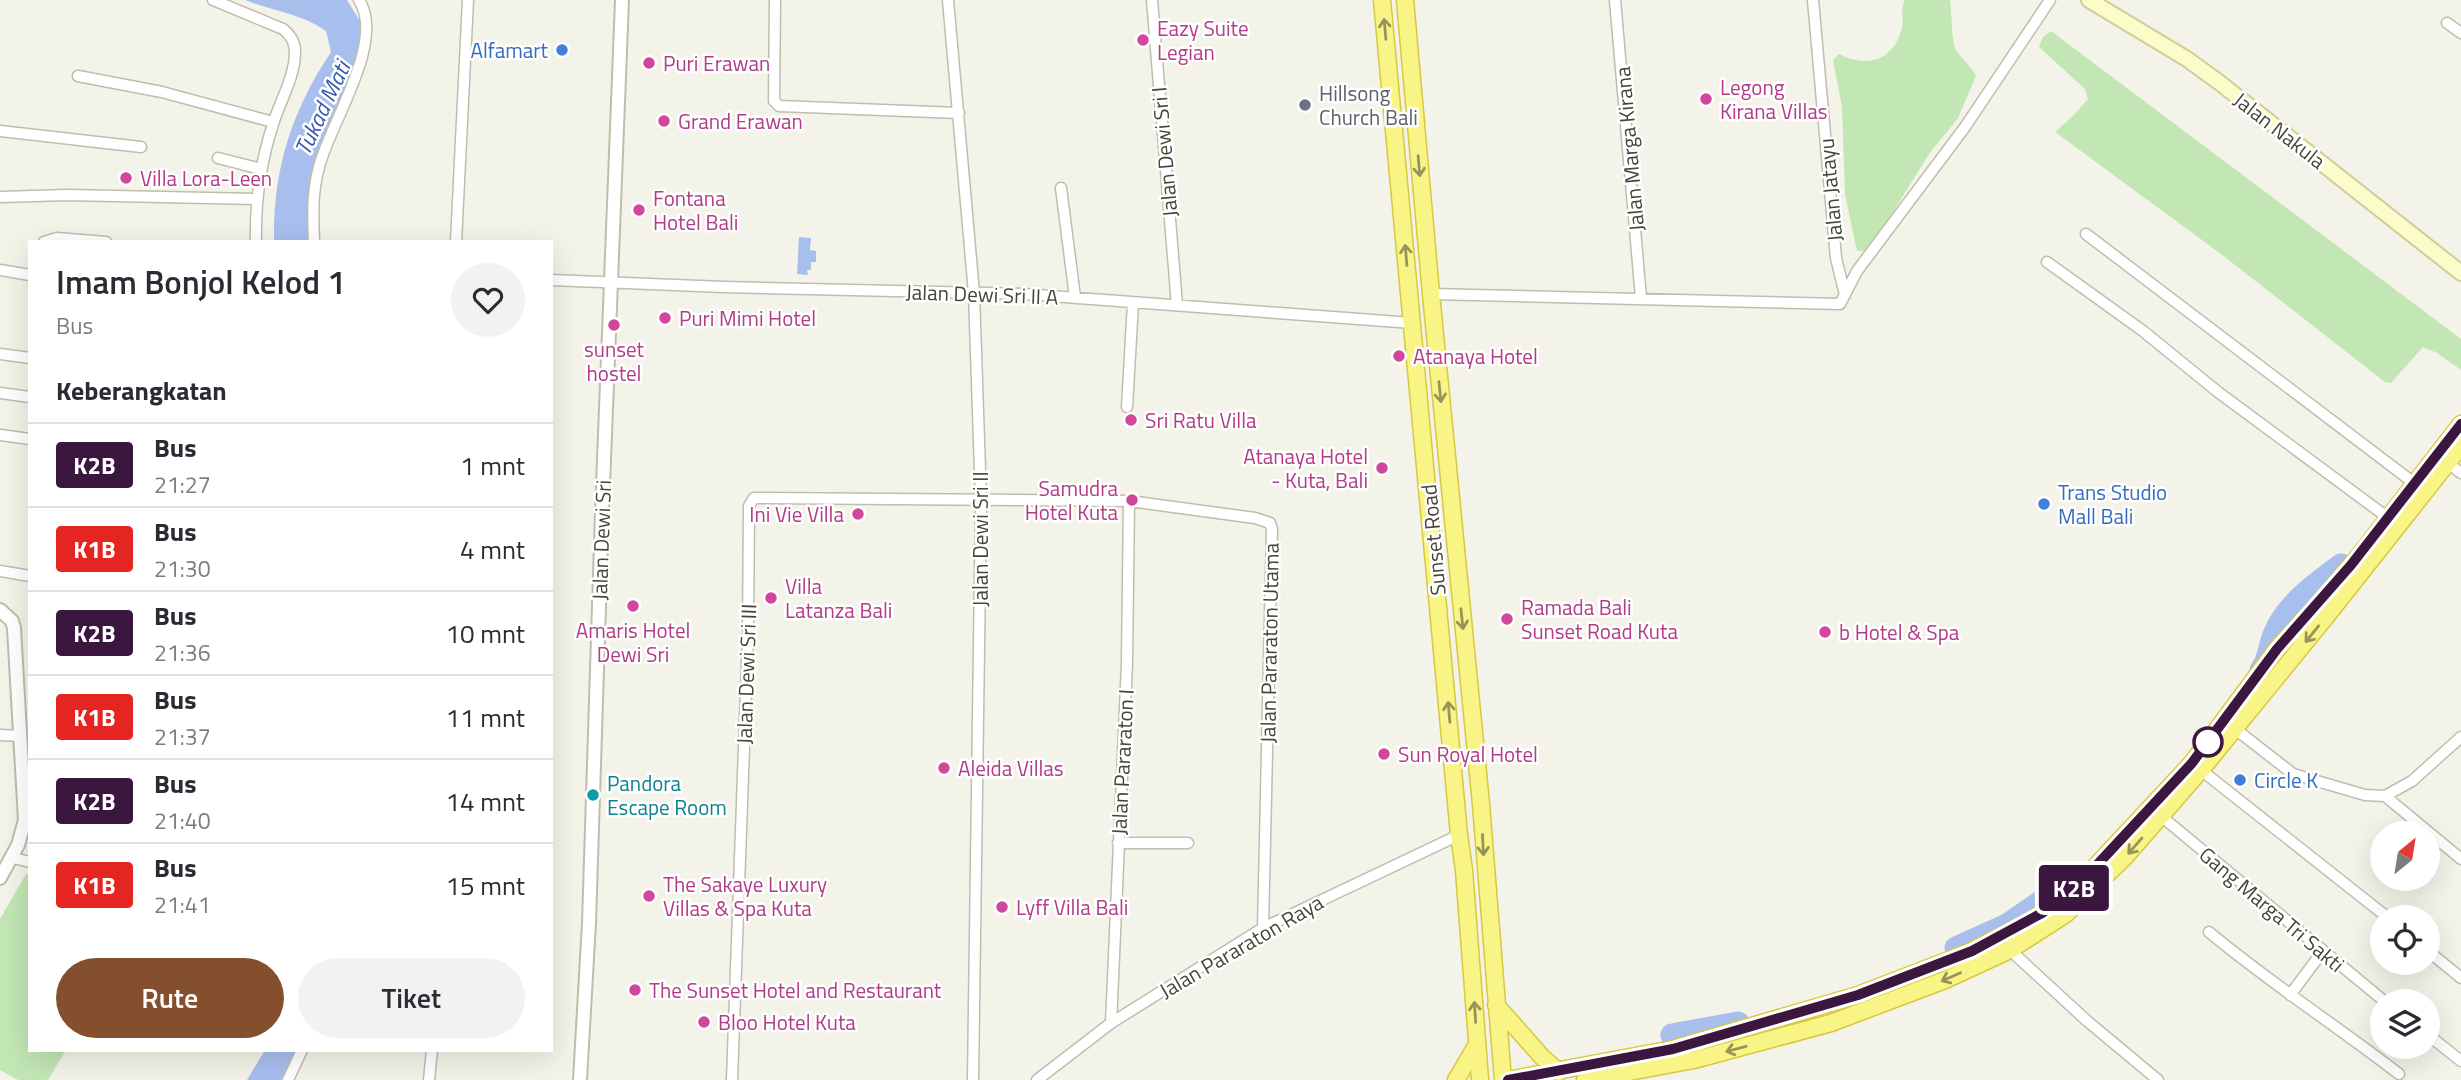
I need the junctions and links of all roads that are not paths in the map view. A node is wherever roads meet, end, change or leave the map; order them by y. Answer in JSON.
{"nodes":[{"id":1,"x":214,"y":0,"type":"edge"},
{"id":2,"x":359,"y":0,"type":"edge"},
{"id":3,"x":468,"y":0,"type":"edge"},
{"id":4,"x":622,"y":0,"type":"edge"},
{"id":5,"x":775,"y":0,"type":"edge"},
{"id":6,"x":948,"y":0,"type":"edge"},
{"id":7,"x":1152,"y":0,"type":"edge"},
{"id":8,"x":1382,"y":0,"type":"edge"},
{"id":9,"x":1405,"y":0,"type":"edge"},
{"id":10,"x":1615,"y":0,"type":"edge"},
{"id":11,"x":1813,"y":0,"type":"edge"},
{"id":12,"x":2050,"y":0,"type":"edge"},
{"id":13,"x":2090,"y":0,"type":"edge"},
{"id":14,"x":2447,"y":23,"type":"dead end"},
{"id":15,"x":2461,"y":33,"type":"edge"},
{"id":16,"x":78,"y":76,"type":"dead end"},
{"id":17,"x":959,"y":113,"type":"junction"},
{"id":18,"x":273,"y":122,"type":"junction"},
{"id":19,"x":0,"y":131,"type":"edge"},
{"id":20,"x":141,"y":147,"type":"dead end"},
{"id":21,"x":218,"y":159,"type":"dead end"},
{"id":22,"x":261,"y":169,"type":"junction"},
{"id":23,"x":1061,"y":188,"type":"dead end"},
{"id":24,"x":0,"y":197,"type":"edge"},
{"id":25,"x":256,"y":199,"type":"junction"},
{"id":26,"x":2085,"y":234,"type":"dead end"},
{"id":27,"x":51,"y":240,"type":"edge"},
{"id":28,"x":82,"y":240,"type":"edge"},
{"id":29,"x":256,"y":240,"type":"edge"},
{"id":30,"x":314,"y":240,"type":"edge"},
{"id":31,"x":456,"y":240,"type":"edge"},
{"id":32,"x":2047,"y":262,"type":"dead end"},
{"id":33,"x":0,"y":270,"type":"edge"},
{"id":34,"x":2461,"y":273,"type":"edge"},
{"id":35,"x":28,"y":275,"type":"edge"},
{"id":36,"x":553,"y":280,"type":"edge"},
{"id":37,"x":611,"y":283,"type":"junction"},
{"id":38,"x":974,"y":293,"type":"junction"},
{"id":39,"x":1431,"y":294,"type":"junction"},
{"id":40,"x":1844,"y":295,"type":"junction"},
{"id":41,"x":1075,"y":297,"type":"junction"},
{"id":42,"x":1641,"y":298,"type":"junction"},
{"id":43,"x":1133,"y":303,"type":"junction"},
{"id":44,"x":1177,"y":305,"type":"junction"},
{"id":45,"x":1412,"y":323,"type":"junction"},
{"id":46,"x":0,"y":354,"type":"edge"},
{"id":47,"x":28,"y":358,"type":"edge"},
{"id":48,"x":0,"y":393,"type":"edge"},
{"id":49,"x":28,"y":397,"type":"edge"},
{"id":50,"x":1127,"y":407,"type":"dead end"},
{"id":51,"x":2461,"y":424,"type":"edge"},
{"id":52,"x":0,"y":435,"type":"edge"},
{"id":53,"x":28,"y":439,"type":"edge"},
{"id":54,"x":2461,"y":446,"type":"edge"},
{"id":55,"x":2448,"y":463,"type":"junction"},
{"id":56,"x":2461,"y":473,"type":"edge"},
{"id":57,"x":2414,"y":483,"type":"junction"},
{"id":58,"x":1129,"y":500,"type":"junction"},
{"id":59,"x":981,"y":501,"type":"junction"},
{"id":60,"x":2385,"y":516,"type":"junction"},
{"id":61,"x":0,"y":571,"type":"edge"},
{"id":62,"x":28,"y":576,"type":"edge"},
{"id":63,"x":0,"y":610,"type":"edge"},
{"id":64,"x":2247,"y":703,"type":"junction"},
{"id":65,"x":2234,"y":728,"type":"junction"},
{"id":66,"x":0,"y":735,"type":"edge"},
{"id":67,"x":21,"y":736,"type":"junction"},
{"id":68,"x":2461,"y":737,"type":"edge"},
{"id":69,"x":2201,"y":770,"type":"junction"},
{"id":70,"x":2385,"y":796,"type":"junction"},
{"id":71,"x":2161,"y":816,"type":"junction"},
{"id":72,"x":1459,"y":835,"type":"junction"},
{"id":73,"x":1118,"y":843,"type":"junction"},
{"id":74,"x":1188,"y":843,"type":"dead end"},
{"id":75,"x":13,"y":858,"type":"junction"},
{"id":76,"x":2461,"y":859,"type":"edge"},
{"id":77,"x":28,"y":862,"type":"edge"},
{"id":78,"x":0,"y":878,"type":"edge"},
{"id":79,"x":2372,"y":905,"type":"edge"},
{"id":80,"x":1263,"y":928,"type":"junction"},
{"id":81,"x":2209,"y":932,"type":"dead end"},
{"id":82,"x":2010,"y":950,"type":"junction"},
{"id":83,"x":2323,"y":951,"type":"junction"},
{"id":84,"x":2440,"y":961,"type":"edge"},
{"id":85,"x":2461,"y":978,"type":"edge"},
{"id":86,"x":2370,"y":990,"type":"edge"},
{"id":87,"x":2290,"y":995,"type":"junction"},
{"id":88,"x":1496,"y":1005,"type":"junction"},
{"id":89,"x":1111,"y":1023,"type":"junction"},
{"id":90,"x":1477,"y":1044,"type":"junction"},
{"id":91,"x":2440,"y":1044,"type":"edge"},
{"id":92,"x":301,"y":1052,"type":"edge"},
{"id":93,"x":432,"y":1052,"type":"edge"},
{"id":94,"x":2461,"y":1060,"type":"edge"},
{"id":95,"x":1559,"y":1072,"type":"junction"},
{"id":96,"x":1662,"y":1073,"type":"edge"},
{"id":97,"x":2399,"y":1074,"type":"dead end"},
{"id":98,"x":288,"y":1080,"type":"edge"},
{"id":99,"x":429,"y":1080,"type":"edge"},
{"id":100,"x":580,"y":1080,"type":"edge"},
{"id":101,"x":732,"y":1080,"type":"edge"},
{"id":102,"x":973,"y":1080,"type":"edge"},
{"id":103,"x":1037,"y":1080,"type":"edge"},
{"id":104,"x":1457,"y":1080,"type":"edge"},
{"id":105,"x":1480,"y":1080,"type":"edge"},
{"id":106,"x":1503,"y":1080,"type":"edge"},
{"id":107,"x":1508,"y":1080,"type":"edge"},
{"id":108,"x":1585,"y":1080,"type":"edge"},
{"id":109,"x":2158,"y":1080,"type":"edge"}],
"edges":[{"from":1,"to":18,"type":"street"},
{"from":2,"to":30,"type":"street"},
{"from":3,"to":31,"type":"street"},
{"from":4,"to":37,"type":"street","name":"Jalan Dewi Sri"},
{"from":5,"to":17,"type":"street"},
{"from":6,"to":17,"type":"street","name":"Jalan Dewi Sri II"},
{"from":7,"to":44,"type":"street","name":"Jalan Dewi Sri I"},
{"from":45,"to":8,"type":"highway","name":"Sunset Road","one_way":true},
{"from":9,"to":39,"type":"highway","name":"Sunset Road","one_way":true},
{"from":10,"to":42,"type":"street","name":"Jalan Marga Kirana"},
{"from":11,"to":40,"type":"street","name":"Jalan Jatayu"},
{"from":12,"to":40,"type":"street"},
{"from":13,"to":34,"type":"main road","name":"Jalan Nakula"},
{"from":14,"to":15,"type":"street"},
{"from":16,"to":18,"type":"street"},
{"from":17,"to":38,"type":"street","name":"Jalan Dewi Sri II"},
{"from":18,"to":22,"type":"street"},
{"from":19,"to":20,"type":"street"},
{"from":21,"to":22,"type":"street"},
{"from":22,"to":25,"type":"street"},
{"from":23,"to":41,"type":"street"},
{"from":24,"to":25,"type":"street"},
{"from":25,"to":29,"type":"street"},
{"from":26,"to":57,"type":"street"},
{"from":27,"to":28,"type":"street"},
{"from":32,"to":60,"type":"street"},
{"from":33,"to":35,"type":"street"},
{"from":36,"to":37,"type":"street","name":"Jalan Dewi Sri II A"},
{"from":37,"to":38,"type":"street","name":"Jalan Dewi Sri II A"},
{"from":37,"to":100,"type":"street","name":"Jalan Dewi Sri"},
{"from":38,"to":41,"type":"street","name":"Jalan Dewi Sri II A"},
{"from":38,"to":59,"type":"street","name":"Jalan Dewi Sri II"},
{"from":39,"to":42,"type":"street"},
{"from":39,"to":88,"type":"highway","name":"Sunset Road","one_way":true},
{"from":40,"to":42,"type":"street"},
{"from":41,"to":43,"type":"street","name":"Jalan Dewi Sri II A"},
{"from":43,"to":44,"type":"street","name":"Jalan Dewi Sri II A"},
{"from":43,"to":50,"type":"street"},
{"from":44,"to":45,"type":"street","name":"Jalan Dewi Sri II A"},
{"from":72,"to":45,"type":"highway","name":"Sunset Road","one_way":true},
{"from":46,"to":47,"type":"street"},
{"from":48,"to":49,"type":"street"},
{"from":51,"to":57,"type":"highway"},
{"from":52,"to":53,"type":"street"},
{"from":54,"to":55,"type":"highway"},
{"from":55,"to":56,"type":"street"},
{"from":55,"to":64,"type":"highway","one_way":true},
{"from":57,"to":60,"type":"highway"},
{"from":58,"to":59,"type":"street","name":"Jalan Pararaton Utama"},
{"from":58,"to":73,"type":"street","name":"Jalan Pararaton I"},
{"from":58,"to":80,"type":"street","name":"Jalan Pararaton Utama"},
{"from":59,"to":101,"type":"street","name":"Jalan Dewi Sri III"},
{"from":59,"to":102,"type":"street","name":"Jalan Dewi Sri II"},
{"from":60,"to":64,"type":"highway"},
{"from":61,"to":62,"type":"street"},
{"from":63,"to":67,"type":"street"},
{"from":64,"to":65,"type":"highway"},
{"from":64,"to":95,"type":"highway"},
{"from":65,"to":69,"type":"highway"},
{"from":65,"to":70,"type":"street"},
{"from":66,"to":67,"type":"street"},
{"from":67,"to":75,"type":"street"},
{"from":68,"to":70,"type":"street"},
{"from":69,"to":71,"type":"highway"},
{"from":69,"to":79,"type":"street"},
{"from":70,"to":76,"type":"street"},
{"from":71,"to":82,"type":"highway","one_way":true},
{"from":71,"to":83,"type":"street","name":"Gang Marga Tri Sakti"},
{"from":72,"to":80,"type":"street","name":"Jalan Pararaton Raya"},
{"from":90,"to":72,"type":"highway","name":"Sunset Road","one_way":true},
{"from":73,"to":74,"type":"street"},
{"from":73,"to":89,"type":"street","name":"Jalan Pararaton I"},
{"from":75,"to":77,"type":"street"},
{"from":75,"to":78,"type":"street"},
{"from":80,"to":89,"type":"street","name":"Jalan Pararaton Raya"},
{"from":81,"to":87,"type":"street"},
{"from":82,"to":96,"type":"highway","one_way":true},
{"from":82,"to":109,"type":"street"},
{"from":83,"to":86,"type":"street","name":"Gang Marga Tri Sakti"},
{"from":83,"to":87,"type":"street"},
{"from":84,"to":85,"type":"street"},
{"from":87,"to":97,"type":"street"},
{"from":88,"to":95,"type":"highway"},
{"from":88,"to":106,"type":"highway","name":"Sunset Road"},
{"from":89,"to":103,"type":"street","name":"Jalan Pararaton Raya"},
{"from":90,"to":104,"type":"highway"},
{"from":90,"to":105,"type":"highway","name":"Sunset Road"},
{"from":91,"to":94,"type":"street"},
{"from":92,"to":98,"type":"street"},
{"from":93,"to":99,"type":"street"},
{"from":95,"to":107,"type":"highway"},
{"from":96,"to":108,"type":"highway"}]}
